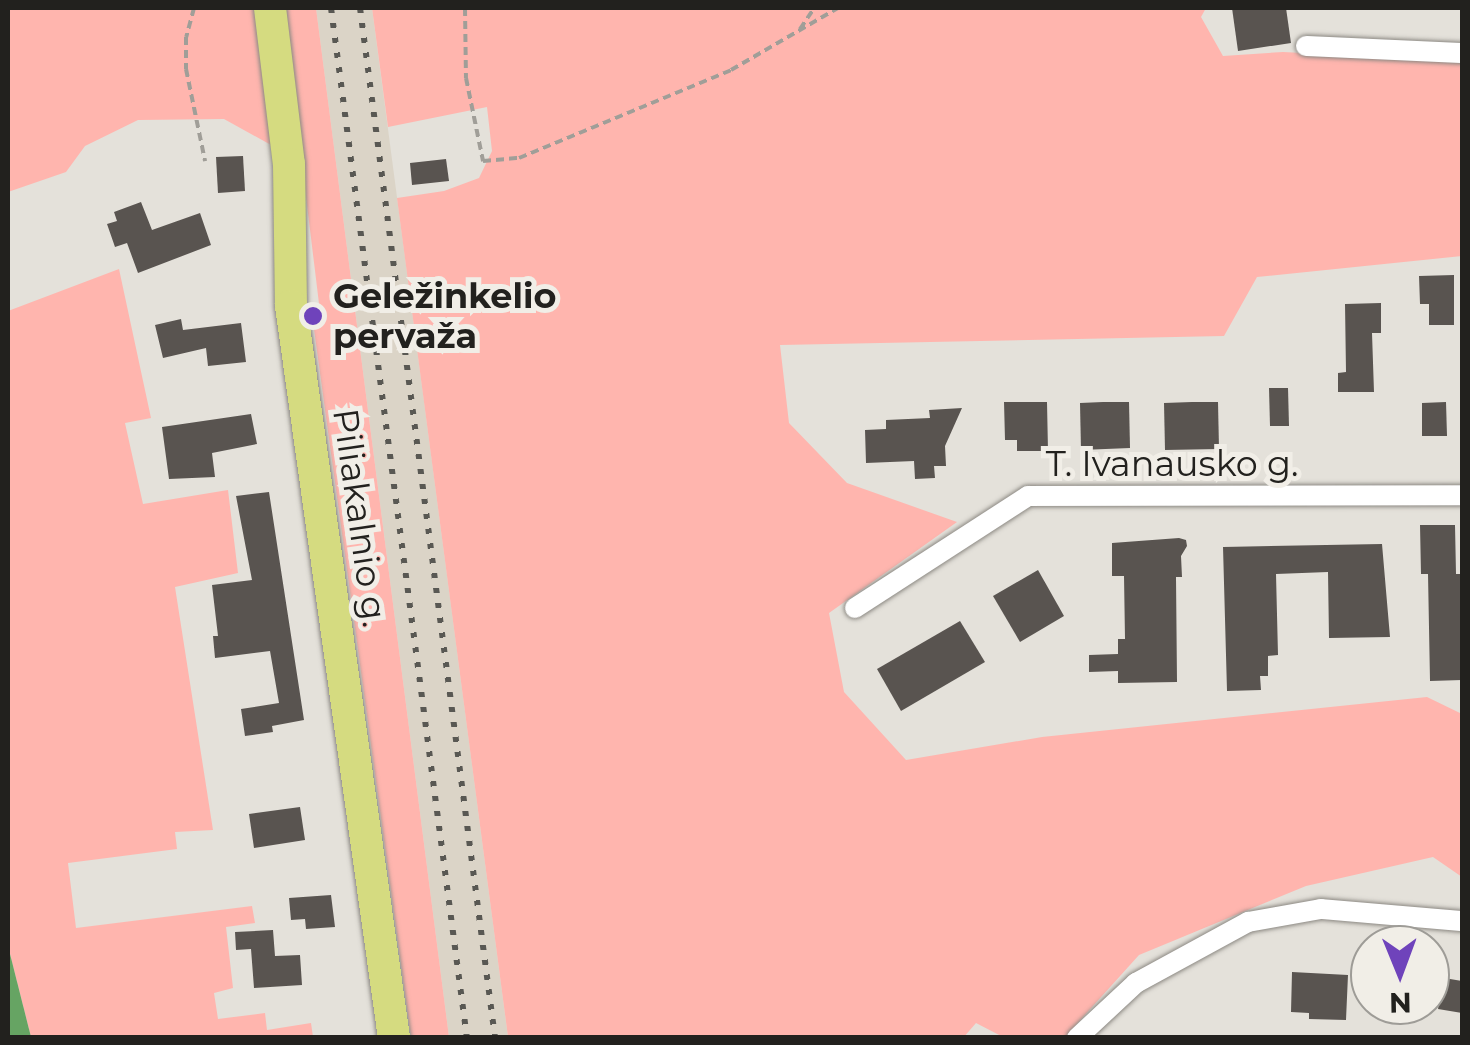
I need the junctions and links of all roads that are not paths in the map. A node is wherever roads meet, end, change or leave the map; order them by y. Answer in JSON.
{"nodes":[{"id":1,"x":270,"y":8,"type":"edge"},
{"id":2,"x":1306,"y":46,"type":"dead end"},
{"id":3,"x":1462,"y":53,"type":"edge"},
{"id":4,"x":1462,"y":495,"type":"edge"},
{"id":5,"x":855,"y":608,"type":"dead end"},
{"id":6,"x":1462,"y":921,"type":"edge"},
{"id":7,"x":394,"y":1038,"type":"edge"},
{"id":8,"x":1078,"y":1038,"type":"edge"}],
"edges":[{"from":1,"to":7,"type":"main road","name":"Piliakalnio g."},
{"from":2,"to":3,"type":"street"},
{"from":4,"to":5,"type":"street","name":"T. Ivanausko g."},
{"from":6,"to":8,"type":"street"}]}
